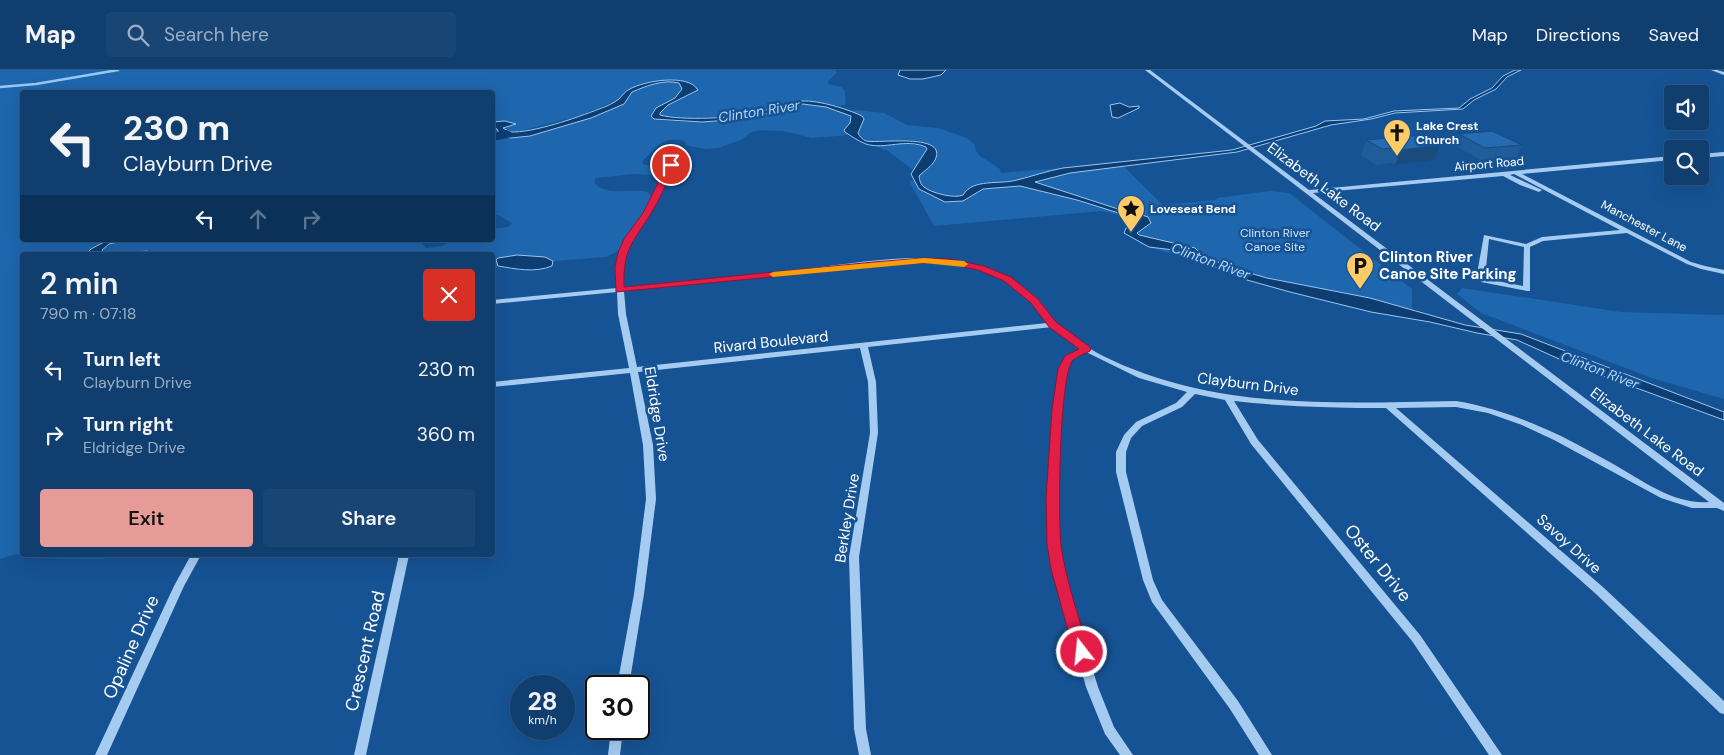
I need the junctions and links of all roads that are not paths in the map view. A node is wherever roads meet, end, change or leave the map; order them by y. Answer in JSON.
{"nodes":[{"id":1,"x":1147,"y":70,"type":"edge"},
{"id":2,"x":1153,"y":70,"type":"edge"},
{"id":3,"x":1713,"y":70,"type":"edge"},
{"id":4,"x":1724,"y":74,"type":"edge"},
{"id":5,"x":1724,"y":154,"type":"edge"},
{"id":6,"x":1709,"y":155,"type":"edge"},
{"id":7,"x":1664,"y":159,"type":"edge"},
{"id":8,"x":675,"y":160,"type":"dead end"},
{"id":9,"x":1516,"y":172,"type":"junction"},
{"id":10,"x":1504,"y":174,"type":"junction"},
{"id":11,"x":1308,"y":192,"type":"junction"},
{"id":12,"x":1556,"y":195,"type":"junction"},
{"id":13,"x":1629,"y":231,"type":"junction"},
{"id":14,"x":1528,"y":246,"type":"junction"},
{"id":15,"x":1724,"y":272,"type":"edge"},
{"id":16,"x":619,"y":290,"type":"junction"},
{"id":17,"x":495,"y":302,"type":"edge"},
{"id":18,"x":1052,"y":325,"type":"junction"},
{"id":19,"x":864,"y":346,"type":"junction"},
{"id":20,"x":1086,"y":349,"type":"junction"},
{"id":21,"x":634,"y":370,"type":"junction"},
{"id":22,"x":495,"y":385,"type":"edge"},
{"id":23,"x":1192,"y":392,"type":"junction"},
{"id":24,"x":1228,"y":398,"type":"junction"},
{"id":25,"x":1389,"y":406,"type":"junction"},
{"id":26,"x":1721,"y":506,"type":"edge"},
{"id":27,"x":195,"y":557,"type":"edge"},
{"id":28,"x":404,"y":557,"type":"edge"},
{"id":29,"x":625,"y":675,"type":"edge"},
{"id":30,"x":1724,"y":709,"type":"edge"},
{"id":31,"x":616,"y":740,"type":"edge"},
{"id":32,"x":101,"y":755,"type":"edge"},
{"id":33,"x":360,"y":755,"type":"edge"},
{"id":34,"x":614,"y":755,"type":"edge"},
{"id":35,"x":865,"y":755,"type":"edge"},
{"id":36,"x":1127,"y":755,"type":"edge"},
{"id":37,"x":1266,"y":755,"type":"edge"},
{"id":38,"x":1496,"y":755,"type":"edge"}],
"edges":[{"from":1,"to":2,"type":"street"},
{"from":1,"to":11,"type":"street","name":"Elizabeth Lake Road"},
{"from":3,"to":4,"type":"street"},
{"from":5,"to":6,"type":"street"},
{"from":7,"to":9,"type":"street","name":"Airport Road"},
{"from":8,"to":16,"type":"street","name":"Eldridge Drive"},
{"from":9,"to":10,"type":"street","name":"Airport Road"},
{"from":9,"to":12,"type":"street","name":"Manchester Lane"},
{"from":10,"to":11,"type":"street","name":"Airport Road"},
{"from":10,"to":12,"type":"street","name":"Manchester Lane"},
{"from":11,"to":26,"type":"street","name":"Elizabeth Lake Road"},
{"from":12,"to":13,"type":"street","name":"Manchester Lane"},
{"from":13,"to":14,"type":"street"},
{"from":13,"to":15,"type":"street","name":"Manchester Lane"},
{"from":14,"to":14,"type":"street"},
{"from":16,"to":17,"type":"street","name":"Clayburn Drive"},
{"from":16,"to":18,"type":"street","name":"Clayburn Drive"},
{"from":16,"to":21,"type":"street","name":"Eldridge Drive"},
{"from":18,"to":19,"type":"street","name":"Rivard Boulevard"},
{"from":18,"to":20,"type":"street","name":"Clayburn Drive"},
{"from":19,"to":21,"type":"street","name":"Rivard Boulevard"},
{"from":19,"to":35,"type":"street","name":"Berkley Drive"},
{"from":20,"to":23,"type":"street","name":"Clayburn Drive"},
{"from":20,"to":36,"type":"street"},
{"from":21,"to":22,"type":"street","name":"Rivard Boulevard"},
{"from":21,"to":29,"type":"street","name":"Eldridge Drive"},
{"from":23,"to":24,"type":"street","name":"Clayburn Drive"},
{"from":23,"to":37,"type":"street"},
{"from":24,"to":25,"type":"street","name":"Clayburn Drive"},
{"from":24,"to":38,"type":"street","name":"Oster Drive"},
{"from":25,"to":26,"type":"street","name":"Clayburn Drive"},
{"from":25,"to":30,"type":"street","name":"Savoy Drive"},
{"from":27,"to":32,"type":"street","name":"Opaline Drive"},
{"from":28,"to":33,"type":"street","name":"Crescent Road"},
{"from":31,"to":34,"type":"street"}]}
